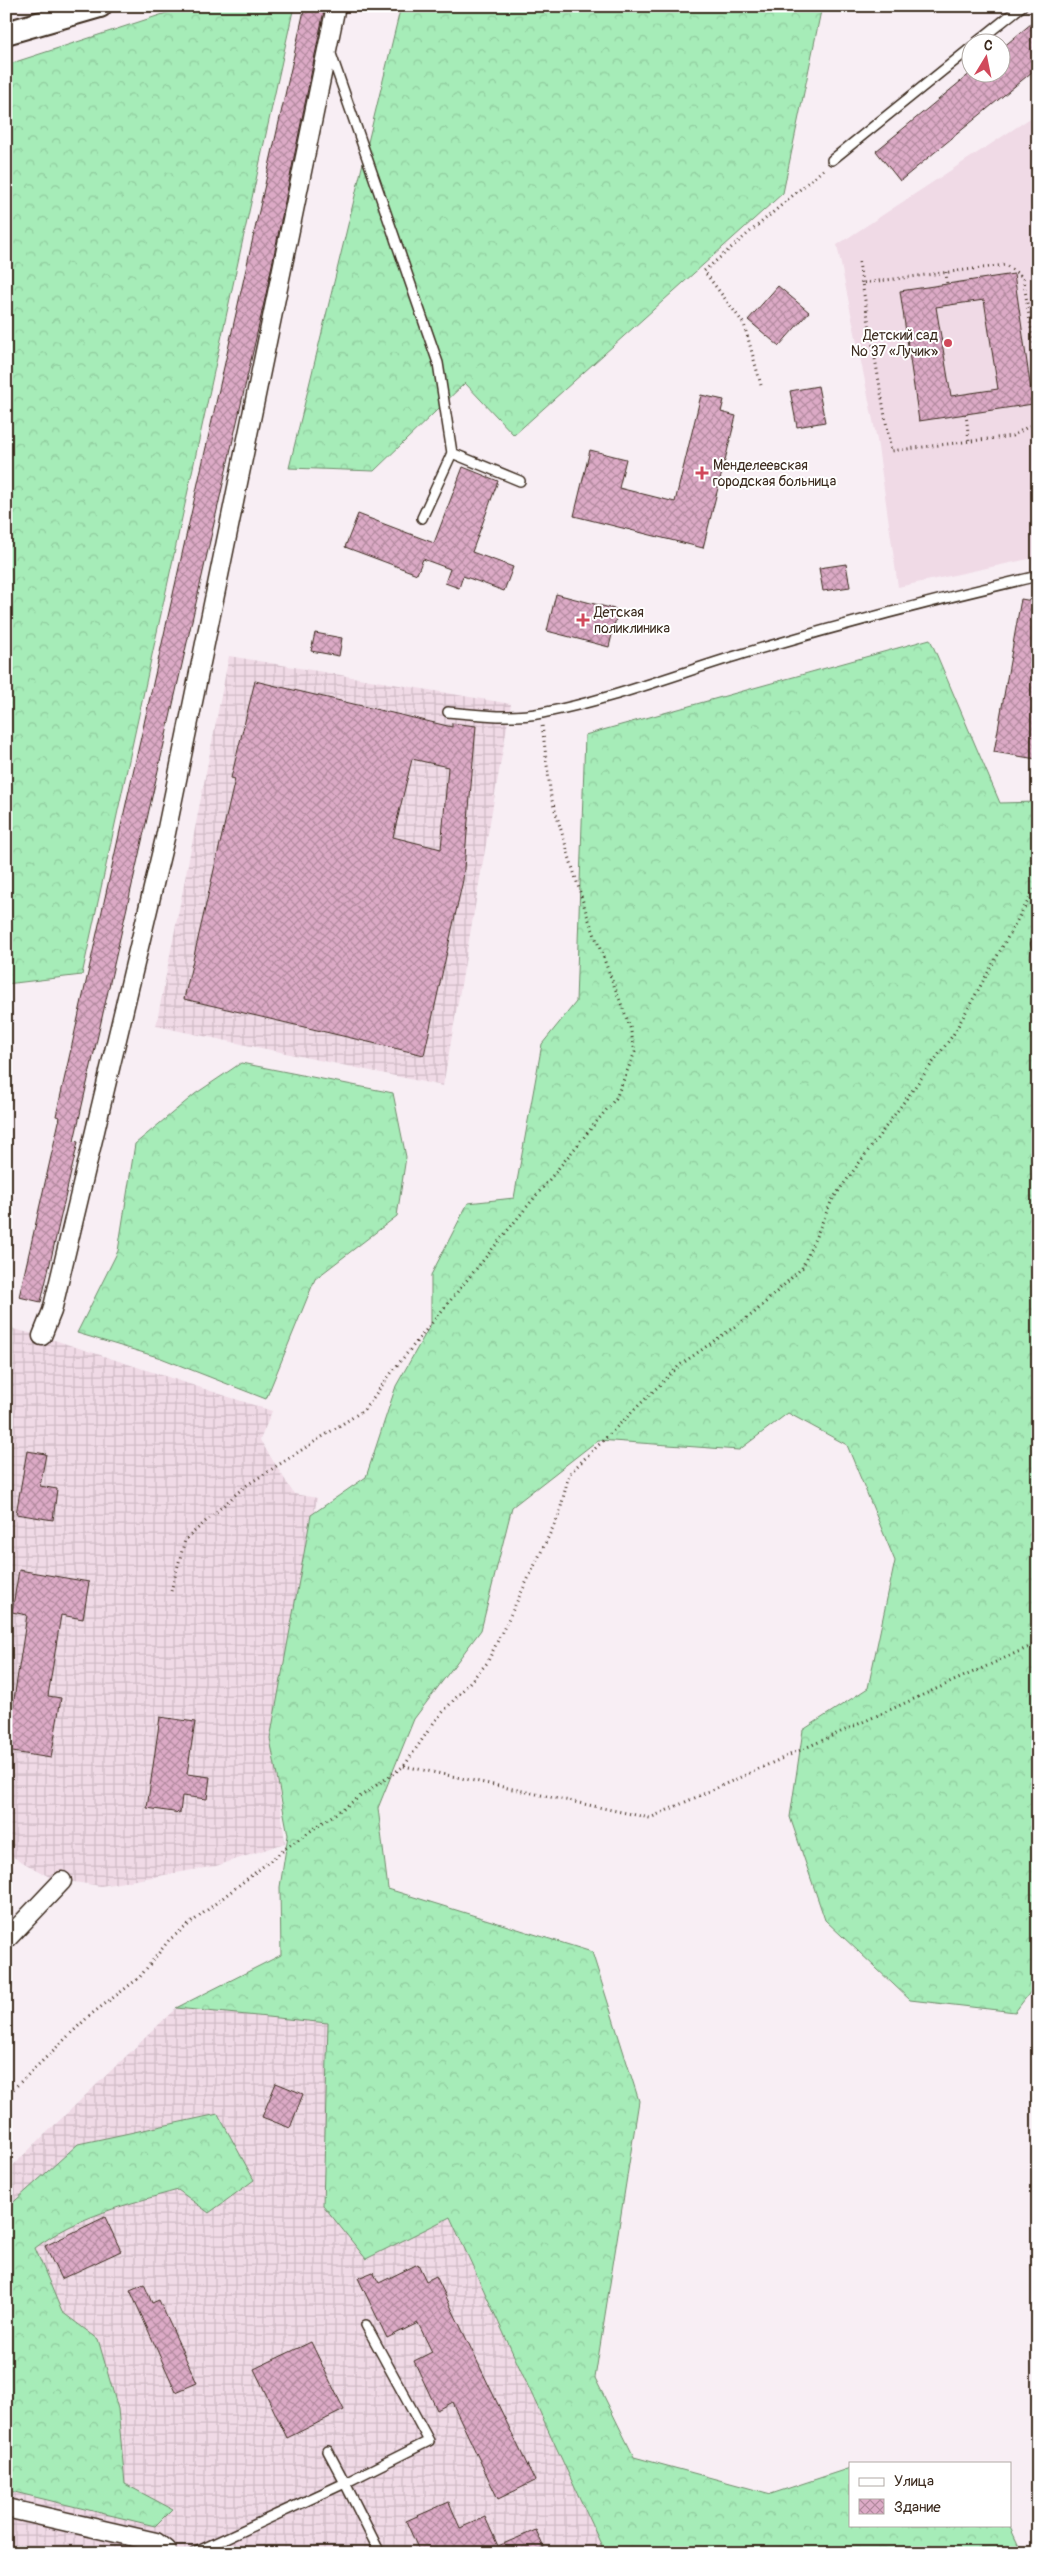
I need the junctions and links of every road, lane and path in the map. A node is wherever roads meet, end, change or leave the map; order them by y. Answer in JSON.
{"nodes":[{"id":1,"x":100,"y":6,"type":"edge"},
{"id":2,"x":336,"y":6,"type":"edge"},
{"id":3,"x":1022,"y":6,"type":"edge"},
{"id":4,"x":990,"y":32,"type":"edge"},
{"id":5,"x":6,"y":33,"type":"edge"},
{"id":6,"x":328,"y":46,"type":"junction"},
{"id":7,"x":962,"y":55,"type":"edge"},
{"id":8,"x":832,"y":160,"type":"joint"},
{"id":9,"x":859,"y":262,"type":"dead end"},
{"id":10,"x":946,"y":272,"type":"junction"},
{"id":11,"x":862,"y":283,"type":"junction"},
{"id":12,"x":947,"y":284,"type":"dead end"},
{"id":13,"x":1036,"y":352,"type":"edge"},
{"id":14,"x":1038,"y":373,"type":"edge"},
{"id":15,"x":762,"y":385,"type":"dead end"},
{"id":16,"x":966,"y":414,"type":"dead end"},
{"id":17,"x":1038,"y":421,"type":"edge"},
{"id":18,"x":969,"y":441,"type":"junction"},
{"id":19,"x":452,"y":453,"type":"junction"},
{"id":20,"x":520,"y":481,"type":"dead end"},
{"id":21,"x":422,"y":518,"type":"dead end"},
{"id":22,"x":1038,"y":576,"type":"edge"},
{"id":23,"x":448,"y":712,"type":"dead end"},
{"id":24,"x":541,"y":714,"type":"junction"},
{"id":25,"x":1038,"y":883,"type":"edge"},
{"id":26,"x":42,"y":1336,"type":"dead end"},
{"id":27,"x":171,"y":1591,"type":"dead end"},
{"id":28,"x":1038,"y":1643,"type":"edge"},
{"id":29,"x":404,"y":1766,"type":"junction"},
{"id":30,"x":62,"y":1881,"type":"dead end"},
{"id":31,"x":6,"y":1940,"type":"edge"},
{"id":32,"x":6,"y":2096,"type":"edge"},
{"id":33,"x":366,"y":2325,"type":"dead end"},
{"id":34,"x":328,"y":2451,"type":"dead end"},
{"id":35,"x":345,"y":2483,"type":"junction"},
{"id":36,"x":6,"y":2508,"type":"edge"},
{"id":37,"x":167,"y":2551,"type":"edge"},
{"id":38,"x":194,"y":2553,"type":"edge"},
{"id":39,"x":380,"y":2553,"type":"edge"}],
"edges":[{"from":1,"to":5,"type":"street"},
{"from":2,"to":6,"type":"street"},
{"from":3,"to":4,"type":"lane"},
{"from":6,"to":19,"type":"lane"},
{"from":6,"to":26,"type":"street"},
{"from":7,"to":8,"type":"lane"},
{"from":8,"to":15,"type":"path"},
{"from":9,"to":11,"type":"path"},
{"from":10,"to":11,"type":"path"},
{"from":10,"to":12,"type":"path"},
{"from":10,"to":13,"type":"path"},
{"from":11,"to":18,"type":"path"},
{"from":13,"to":14,"type":"path"},
{"from":16,"to":18,"type":"path"},
{"from":17,"to":18,"type":"path"},
{"from":19,"to":20,"type":"lane"},
{"from":19,"to":21,"type":"lane"},
{"from":22,"to":24,"type":"lane"},
{"from":23,"to":24,"type":"lane"},
{"from":24,"to":27,"type":"path"},
{"from":25,"to":29,"type":"path"},
{"from":28,"to":29,"type":"path"},
{"from":29,"to":32,"type":"path"},
{"from":30,"to":31,"type":"street"},
{"from":33,"to":35,"type":"lane"},
{"from":34,"to":35,"type":"lane"},
{"from":35,"to":38,"type":"lane"},
{"from":35,"to":39,"type":"lane"},
{"from":36,"to":37,"type":"street"}]}
